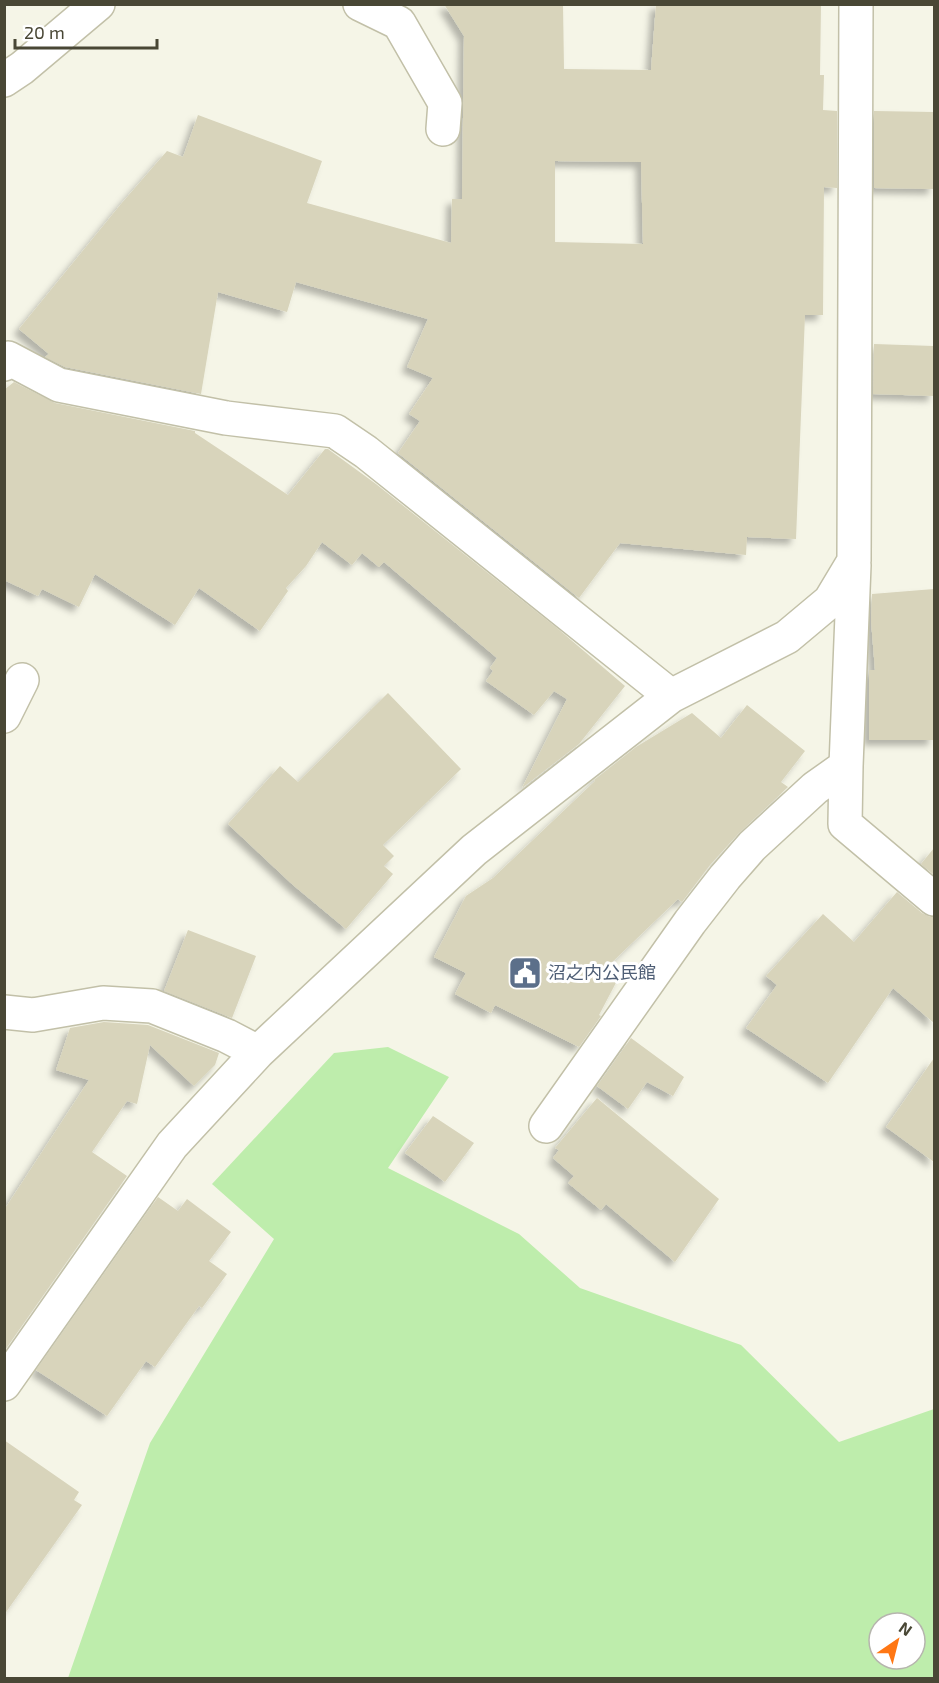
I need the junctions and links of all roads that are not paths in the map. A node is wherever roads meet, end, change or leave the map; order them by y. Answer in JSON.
{"nodes":[{"id":1,"x":98,"y":4,"type":"edge"},
{"id":2,"x":360,"y":4,"type":"edge"},
{"id":3,"x":856,"y":4,"type":"edge"},
{"id":4,"x":4,"y":81,"type":"edge"},
{"id":5,"x":443,"y":129,"type":"dead end"},
{"id":6,"x":6,"y":356,"type":"edge"},
{"id":7,"x":854,"y":561,"type":"junction"},
{"id":8,"x":22,"y":680,"type":"dead end"},
{"id":9,"x":671,"y":696,"type":"junction"},
{"id":10,"x":4,"y":716,"type":"edge"},
{"id":11,"x":846,"y":766,"type":"junction"},
{"id":12,"x":934,"y":898,"type":"edge"},
{"id":13,"x":4,"y":1011,"type":"edge"},
{"id":14,"x":258,"y":1052,"type":"junction"},
{"id":15,"x":546,"y":1126,"type":"dead end"},
{"id":16,"x":4,"y":1384,"type":"edge"}],
"edges":[{"from":1,"to":4,"type":"street"},
{"from":2,"to":5,"type":"street"},
{"from":3,"to":7,"type":"street"},
{"from":6,"to":9,"type":"street"},
{"from":7,"to":9,"type":"street"},
{"from":7,"to":11,"type":"street"},
{"from":8,"to":10,"type":"street"},
{"from":9,"to":14,"type":"street"},
{"from":11,"to":12,"type":"street"},
{"from":11,"to":15,"type":"street"},
{"from":13,"to":14,"type":"street"},
{"from":14,"to":16,"type":"street"}]}
